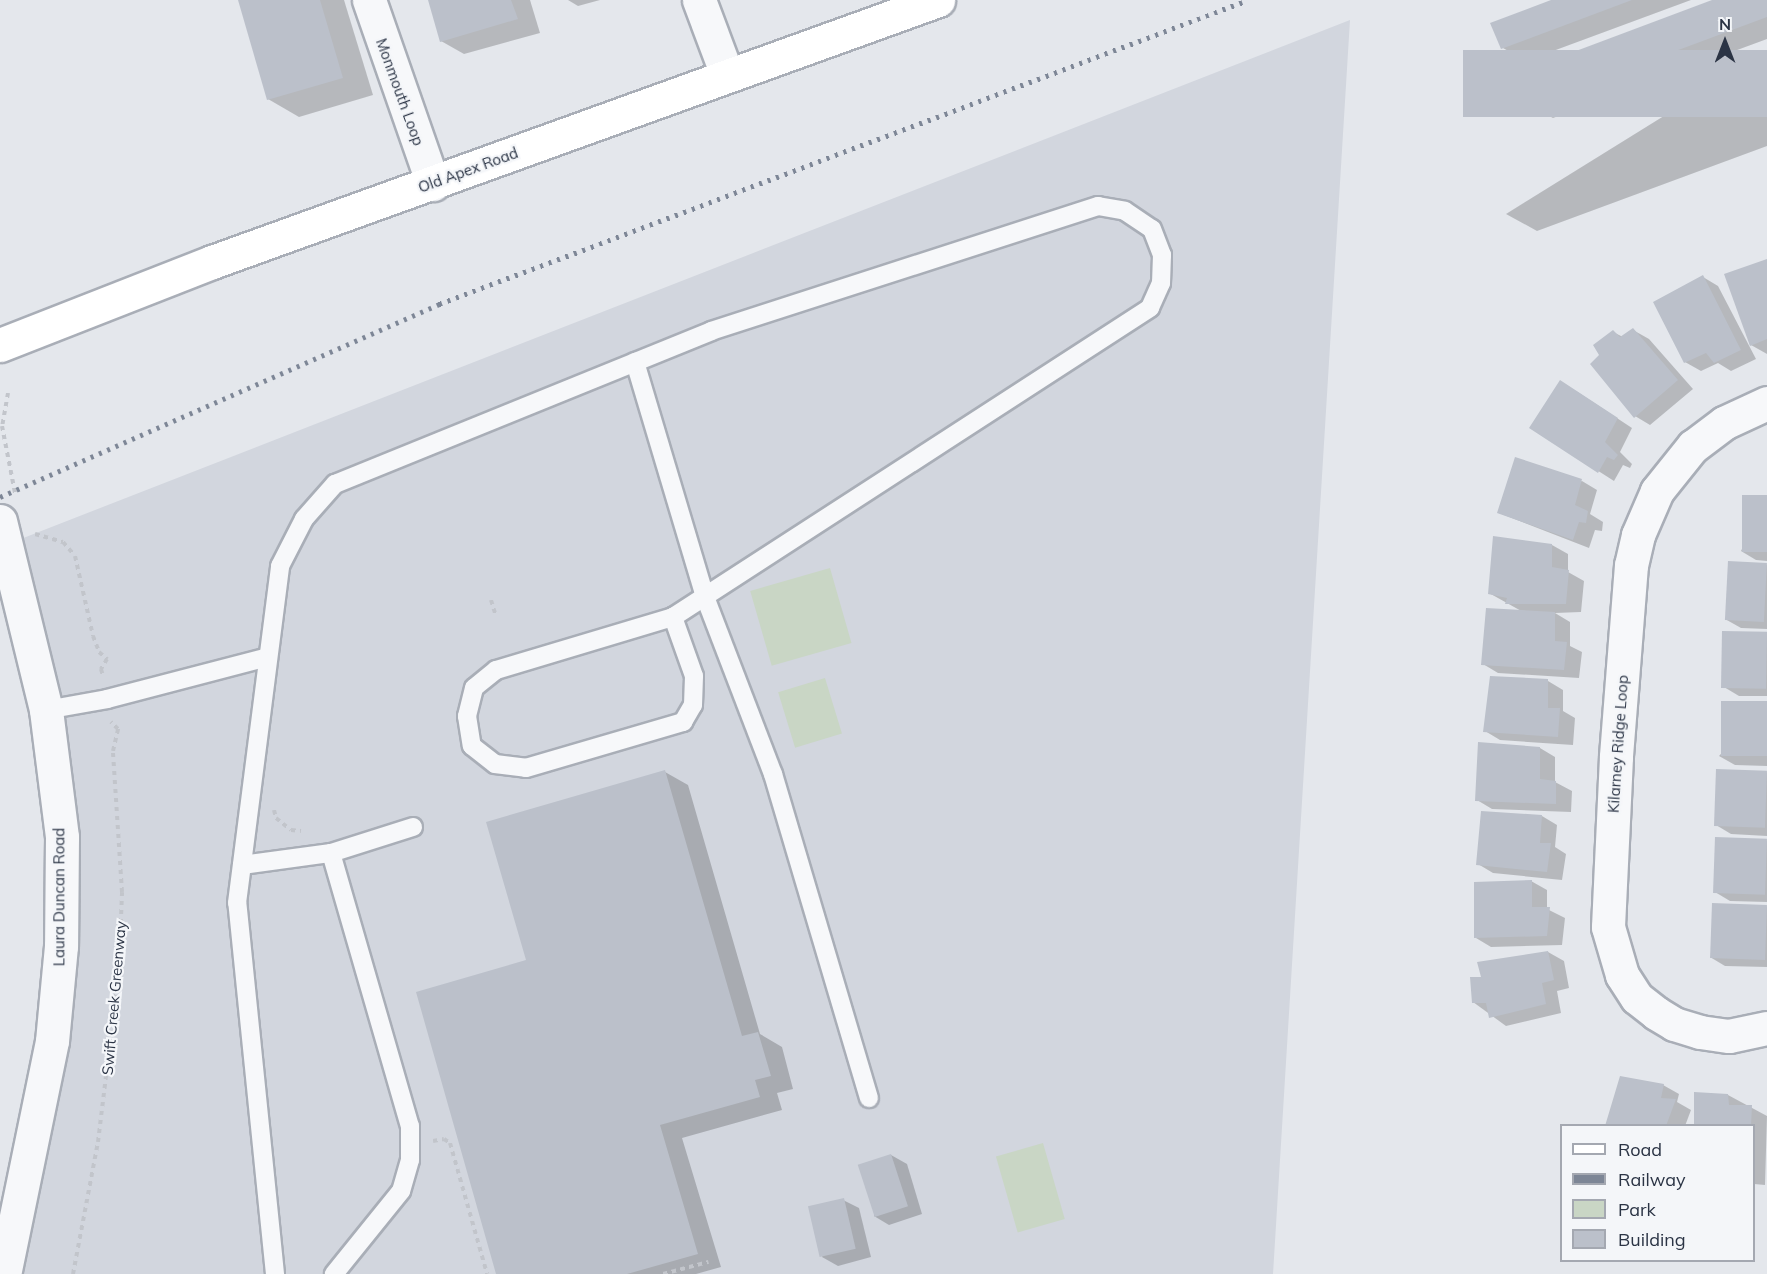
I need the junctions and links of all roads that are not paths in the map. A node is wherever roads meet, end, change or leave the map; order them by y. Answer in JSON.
{"nodes":[{"id":1,"x":369,"y":0,"type":"edge"},
{"id":2,"x":699,"y":0,"type":"edge"},
{"id":3,"x":938,"y":0,"type":"edge"},
{"id":4,"x":727,"y":75,"type":"junction"},
{"id":5,"x":433,"y":184,"type":"junction"},
{"id":6,"x":0,"y":345,"type":"edge"},
{"id":7,"x":634,"y":362,"type":"junction"},
{"id":8,"x":1767,"y":403,"type":"edge"},
{"id":9,"x":8,"y":512,"type":"edge"},
{"id":10,"x":705,"y":597,"type":"junction"},
{"id":11,"x":673,"y":617,"type":"junction"},
{"id":12,"x":268,"y":657,"type":"junction"},
{"id":13,"x":46,"y":710,"type":"junction"},
{"id":14,"x":413,"y":827,"type":"dead end"},
{"id":15,"x":331,"y":853,"type":"junction"},
{"id":16,"x":242,"y":865,"type":"junction"},
{"id":17,"x":1767,"y":1028,"type":"edge"},
{"id":18,"x":869,"y":1098,"type":"dead end"},
{"id":19,"x":4,"y":1274,"type":"edge"},
{"id":20,"x":275,"y":1274,"type":"edge"},
{"id":21,"x":334,"y":1274,"type":"edge"}],
"edges":[{"from":1,"to":5,"type":"street","name":"Monmouth Loop"},
{"from":2,"to":4,"type":"street"},
{"from":3,"to":4,"type":"main road","name":"Old Apex Road"},
{"from":4,"to":5,"type":"main road","name":"Old Apex Road"},
{"from":5,"to":6,"type":"main road","name":"Old Apex Road"},
{"from":7,"to":10,"type":"lane"},
{"from":7,"to":10,"type":"lane"},
{"from":7,"to":12,"type":"lane"},
{"from":8,"to":17,"type":"street","name":"Kilarney Ridge Loop"},
{"from":9,"to":13,"type":"street","name":"Laura Duncan Road"},
{"from":10,"to":11,"type":"lane"},
{"from":10,"to":18,"type":"lane"},
{"from":11,"to":11,"type":"lane"},
{"from":12,"to":13,"type":"lane"},
{"from":12,"to":16,"type":"lane"},
{"from":13,"to":19,"type":"street","name":"Laura Duncan Road"},
{"from":14,"to":15,"type":"lane"},
{"from":15,"to":16,"type":"lane"},
{"from":15,"to":21,"type":"lane"},
{"from":16,"to":20,"type":"lane"}]}
